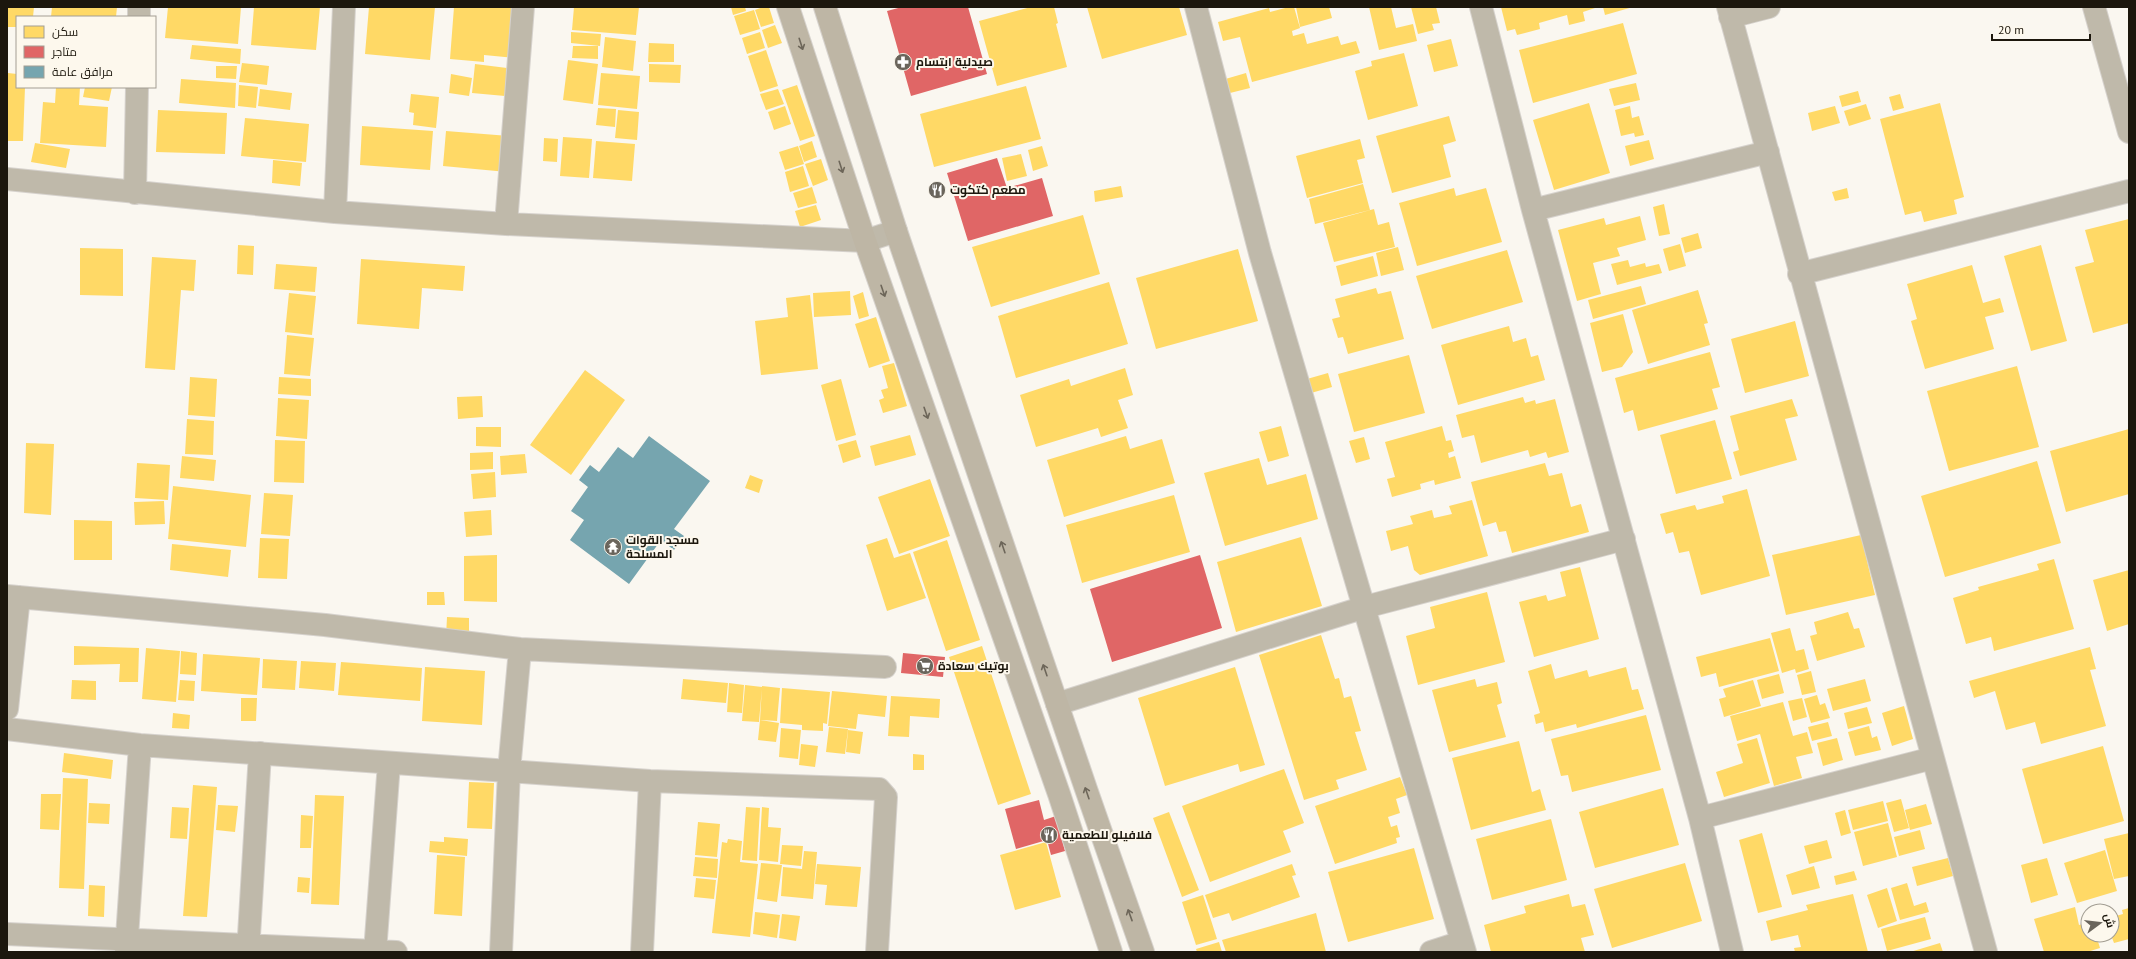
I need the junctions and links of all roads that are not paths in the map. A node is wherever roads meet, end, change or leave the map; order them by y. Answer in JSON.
{"nodes":[{"id":1,"x":344,"y":7,"type":"edge"},
{"id":2,"x":524,"y":7,"type":"edge"},
{"id":3,"x":788,"y":7,"type":"edge"},
{"id":4,"x":825,"y":7,"type":"edge"},
{"id":5,"x":1196,"y":7,"type":"edge"},
{"id":6,"x":1481,"y":7,"type":"edge"},
{"id":7,"x":1769,"y":7,"type":"edge"},
{"id":8,"x":2094,"y":7,"type":"edge"},
{"id":9,"x":1729,"y":12,"type":"edge"},
{"id":10,"x":138,"y":88,"type":"edge"},
{"id":11,"x":2129,"y":132,"type":"edge"},
{"id":12,"x":1768,"y":152,"type":"junction"},
{"id":13,"x":7,"y":179,"type":"edge"},
{"id":14,"x":2129,"y":191,"type":"edge"},
{"id":15,"x":135,"y":193,"type":"junction"},
{"id":16,"x":1534,"y":210,"type":"junction"},
{"id":17,"x":335,"y":212,"type":"junction"},
{"id":18,"x":506,"y":224,"type":"junction"},
{"id":19,"x":896,"y":231,"type":"junction"},
{"id":20,"x":866,"y":241,"type":"junction"},
{"id":21,"x":1799,"y":274,"type":"junction"},
{"id":22,"x":1624,"y":539,"type":"junction"},
{"id":23,"x":13,"y":596,"type":"edge"},
{"id":24,"x":1365,"y":607,"type":"junction"},
{"id":25,"x":520,"y":649,"type":"junction"},
{"id":26,"x":885,"y":666,"type":"dead end"},
{"id":27,"x":1057,"y":704,"type":"junction"},
{"id":28,"x":7,"y":709,"type":"edge"},
{"id":29,"x":7,"y":729,"type":"edge"},
{"id":30,"x":140,"y":745,"type":"junction"},
{"id":31,"x":260,"y":753,"type":"junction"},
{"id":32,"x":1933,"y":758,"type":"junction"},
{"id":33,"x":389,"y":763,"type":"junction"},
{"id":34,"x":509,"y":771,"type":"junction"},
{"id":35,"x":650,"y":781,"type":"junction"},
{"id":36,"x":1700,"y":818,"type":"junction"},
{"id":37,"x":7,"y":934,"type":"edge"},
{"id":38,"x":126,"y":946,"type":"edge"},
{"id":39,"x":1464,"y":947,"type":"edge"},
{"id":40,"x":248,"y":949,"type":"edge"},
{"id":41,"x":382,"y":952,"type":"edge"},
{"id":42,"x":501,"y":952,"type":"edge"},
{"id":43,"x":642,"y":952,"type":"edge"},
{"id":44,"x":877,"y":952,"type":"edge"},
{"id":45,"x":1111,"y":952,"type":"edge"},
{"id":46,"x":1143,"y":952,"type":"edge"},
{"id":47,"x":1431,"y":952,"type":"edge"},
{"id":48,"x":1732,"y":952,"type":"edge"},
{"id":49,"x":1986,"y":952,"type":"edge"}],
"edges":[{"from":1,"to":17,"type":"street"},
{"from":2,"to":18,"type":"street"},
{"from":3,"to":20,"type":"main road","one_way":true},
{"from":4,"to":19,"type":"main road"},
{"from":5,"to":24,"type":"street"},
{"from":6,"to":16,"type":"street"},
{"from":7,"to":9,"type":"street"},
{"from":8,"to":11,"type":"street"},
{"from":9,"to":12,"type":"street"},
{"from":10,"to":15,"type":"street"},
{"from":12,"to":16,"type":"street"},
{"from":12,"to":21,"type":"street"},
{"from":13,"to":15,"type":"street"},
{"from":14,"to":21,"type":"street"},
{"from":15,"to":17,"type":"street"},
{"from":16,"to":22,"type":"street"},
{"from":17,"to":18,"type":"street"},
{"from":18,"to":20,"type":"street"},
{"from":19,"to":20,"type":"street"},
{"from":27,"to":19,"type":"main road","one_way":true},
{"from":20,"to":45,"type":"main road","one_way":true},
{"from":21,"to":32,"type":"street"},
{"from":22,"to":24,"type":"street"},
{"from":22,"to":36,"type":"street"},
{"from":23,"to":25,"type":"street"},
{"from":23,"to":28,"type":"street"},
{"from":24,"to":27,"type":"street"},
{"from":24,"to":39,"type":"street"},
{"from":25,"to":26,"type":"street"},
{"from":25,"to":34,"type":"street"},
{"from":46,"to":27,"type":"main road","one_way":true},
{"from":29,"to":30,"type":"street"},
{"from":30,"to":31,"type":"street"},
{"from":30,"to":38,"type":"street"},
{"from":31,"to":33,"type":"street"},
{"from":31,"to":40,"type":"street"},
{"from":32,"to":36,"type":"street"},
{"from":32,"to":49,"type":"street"},
{"from":33,"to":34,"type":"street"},
{"from":33,"to":41,"type":"street"},
{"from":34,"to":35,"type":"street"},
{"from":34,"to":42,"type":"street"},
{"from":35,"to":43,"type":"street"},
{"from":35,"to":44,"type":"street"},
{"from":36,"to":48,"type":"street"},
{"from":37,"to":38,"type":"street"},
{"from":38,"to":40,"type":"street"},
{"from":39,"to":47,"type":"street"},
{"from":40,"to":41,"type":"street"}]}
